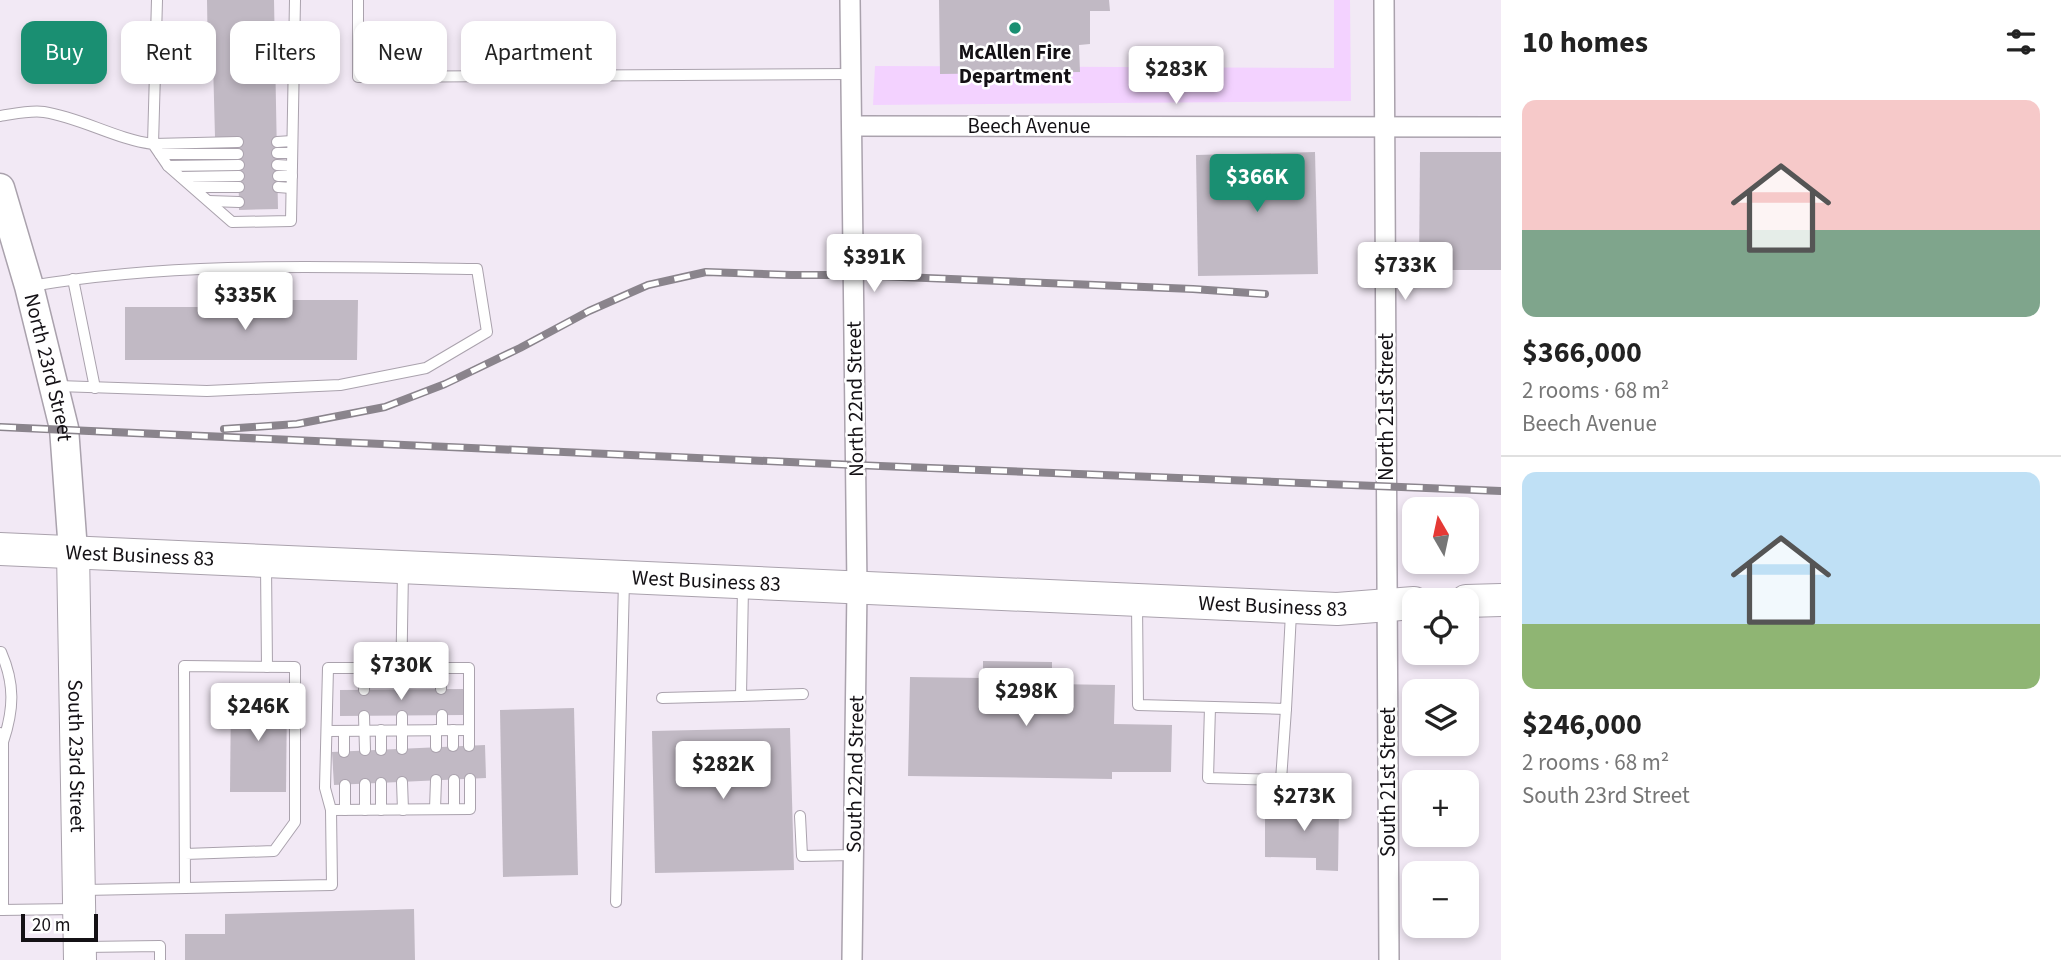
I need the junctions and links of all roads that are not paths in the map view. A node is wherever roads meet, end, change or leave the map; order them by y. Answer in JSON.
{"nodes":[{"id":1,"x":157,"y":0,"type":"edge"},
{"id":2,"x":295,"y":0,"type":"edge"},
{"id":3,"x":358,"y":0,"type":"edge"},
{"id":4,"x":850,"y":0,"type":"edge"},
{"id":5,"x":1384,"y":0,"type":"edge"},
{"id":6,"x":851,"y":74,"type":"junction"},
{"id":7,"x":0,"y":116,"type":"edge"},
{"id":8,"x":852,"y":126,"type":"junction"},
{"id":9,"x":1384,"y":126,"type":"junction"},
{"id":10,"x":1501,"y":127,"type":"edge"},
{"id":11,"x":292,"y":141,"type":"junction"},
{"id":12,"x":238,"y":142,"type":"dead end"},
{"id":13,"x":277,"y":142,"type":"dead end"},
{"id":14,"x":153,"y":144,"type":"junction"},
{"id":15,"x":277,"y":153,"type":"dead end"},
{"id":16,"x":292,"y":153,"type":"junction"},
{"id":17,"x":160,"y":154,"type":"junction"},
{"id":18,"x":238,"y":154,"type":"dead end"},
{"id":19,"x":169,"y":166,"type":"junction"},
{"id":20,"x":277,"y":171,"type":"dead end"},
{"id":21,"x":292,"y":171,"type":"junction"},
{"id":22,"x":239,"y":176,"type":"junction"},
{"id":23,"x":181,"y":177,"type":"junction"},
{"id":24,"x":193,"y":187,"type":"junction"},
{"id":25,"x":278,"y":187,"type":"dead end"},
{"id":26,"x":0,"y":188,"type":"edge"},
{"id":27,"x":292,"y":188,"type":"junction"},
{"id":28,"x":209,"y":201,"type":"junction"},
{"id":29,"x":278,"y":201,"type":"dead end"},
{"id":30,"x":291,"y":201,"type":"junction"},
{"id":31,"x":239,"y":202,"type":"dead end"},
{"id":32,"x":73,"y":279,"type":"junction"},
{"id":33,"x":29,"y":286,"type":"junction"},
{"id":34,"x":54,"y":386,"type":"junction"},
{"id":35,"x":95,"y":388,"type":"junction"},
{"id":36,"x":0,"y":549,"type":"edge"},
{"id":37,"x":73,"y":551,"type":"junction"},
{"id":38,"x":266,"y":560,"type":"junction"},
{"id":39,"x":403,"y":566,"type":"junction"},
{"id":40,"x":624,"y":577,"type":"junction"},
{"id":41,"x":743,"y":583,"type":"junction"},
{"id":42,"x":857,"y":587,"type":"junction"},
{"id":43,"x":1137,"y":600,"type":"junction"},
{"id":44,"x":1501,"y":600,"type":"edge"},
{"id":45,"x":1479,"y":601,"type":"edge"},
{"id":46,"x":1400,"y":604,"type":"edge"},
{"id":47,"x":1291,"y":606,"type":"junction"},
{"id":48,"x":0,"y":653,"type":"edge"},
{"id":49,"x":267,"y":667,"type":"junction"},
{"id":50,"x":365,"y":667,"type":"junction"},
{"id":51,"x":402,"y":667,"type":"junction"},
{"id":52,"x":441,"y":667,"type":"junction"},
{"id":53,"x":441,"y":689,"type":"dead end"},
{"id":54,"x":364,"y":690,"type":"dead end"},
{"id":55,"x":401,"y":690,"type":"dead end"},
{"id":56,"x":803,"y":694,"type":"dead end"},
{"id":57,"x":741,"y":696,"type":"junction"},
{"id":58,"x":662,"y":698,"type":"dead end"},
{"id":59,"x":1210,"y":707,"type":"junction"},
{"id":60,"x":1286,"y":709,"type":"junction"},
{"id":61,"x":442,"y":715,"type":"dead end"},
{"id":62,"x":365,"y":716,"type":"dead end"},
{"id":63,"x":402,"y":716,"type":"dead end"},
{"id":64,"x":365,"y":730,"type":"junction"},
{"id":65,"x":381,"y":730,"type":"junction"},
{"id":66,"x":402,"y":730,"type":"junction"},
{"id":67,"x":444,"y":730,"type":"junction"},
{"id":68,"x":469,"y":730,"type":"junction"},
{"id":69,"x":327,"y":731,"type":"junction"},
{"id":70,"x":344,"y":731,"type":"junction"},
{"id":71,"x":1,"y":738,"type":"edge"},
{"id":72,"x":469,"y":746,"type":"dead end"},
{"id":73,"x":436,"y":747,"type":"dead end"},
{"id":74,"x":453,"y":747,"type":"dead end"},
{"id":75,"x":402,"y":749,"type":"dead end"},
{"id":76,"x":381,"y":750,"type":"dead end"},
{"id":77,"x":365,"y":751,"type":"dead end"},
{"id":78,"x":344,"y":752,"type":"dead end"},
{"id":79,"x":470,"y":779,"type":"dead end"},
{"id":80,"x":436,"y":780,"type":"dead end"},
{"id":81,"x":454,"y":780,"type":"dead end"},
{"id":82,"x":402,"y":782,"type":"dead end"},
{"id":83,"x":381,"y":783,"type":"dead end"},
{"id":84,"x":365,"y":784,"type":"dead end"},
{"id":85,"x":345,"y":785,"type":"dead end"},
{"id":86,"x":435,"y":809,"type":"junction"},
{"id":87,"x":454,"y":809,"type":"junction"},
{"id":88,"x":331,"y":810,"type":"junction"},
{"id":89,"x":345,"y":810,"type":"junction"},
{"id":90,"x":365,"y":810,"type":"junction"},
{"id":91,"x":381,"y":810,"type":"junction"},
{"id":92,"x":403,"y":810,"type":"junction"},
{"id":93,"x":800,"y":816,"type":"dead end"},
{"id":94,"x":185,"y":854,"type":"junction"},
{"id":95,"x":854,"y":855,"type":"junction"},
{"id":96,"x":185,"y":888,"type":"junction"},
{"id":97,"x":79,"y":900,"type":"junction"},
{"id":98,"x":616,"y":902,"type":"dead end"},
{"id":99,"x":1,"y":910,"type":"edge"},
{"id":100,"x":80,"y":954,"type":"edge"},
{"id":101,"x":160,"y":960,"type":"edge"},
{"id":102,"x":852,"y":960,"type":"edge"},
{"id":103,"x":1389,"y":960,"type":"edge"}],
"edges":[{"from":1,"to":14,"type":"lane"},
{"from":2,"to":11,"type":"lane"},
{"from":3,"to":6,"type":"lane"},
{"from":4,"to":6,"type":"street","name":"North 22nd Street"},
{"from":5,"to":9,"type":"street","name":"North 21st Street"},
{"from":6,"to":8,"type":"street","name":"North 22nd Street"},
{"from":7,"to":14,"type":"lane"},
{"from":8,"to":9,"type":"street","name":"Beech Avenue"},
{"from":8,"to":42,"type":"street","name":"North 22nd Street"},
{"from":9,"to":10,"type":"street","name":"Beech Avenue"},
{"from":9,"to":46,"type":"street","name":"North 21st Street"},
{"from":11,"to":13,"type":"lane"},
{"from":11,"to":16,"type":"lane"},
{"from":12,"to":14,"type":"lane"},
{"from":14,"to":17,"type":"lane"},
{"from":15,"to":16,"type":"lane"},
{"from":16,"to":21,"type":"lane"},
{"from":17,"to":18,"type":"lane"},
{"from":17,"to":19,"type":"lane"},
{"from":19,"to":22,"type":"lane"},
{"from":19,"to":23,"type":"lane"},
{"from":20,"to":21,"type":"lane"},
{"from":21,"to":27,"type":"lane"},
{"from":22,"to":23,"type":"lane"},
{"from":22,"to":24,"type":"lane"},
{"from":23,"to":24,"type":"lane"},
{"from":24,"to":28,"type":"lane"},
{"from":25,"to":27,"type":"lane"},
{"from":26,"to":33,"type":"main road","name":"North 23rd Street"},
{"from":27,"to":30,"type":"lane"},
{"from":28,"to":30,"type":"lane"},
{"from":28,"to":31,"type":"lane"},
{"from":29,"to":30,"type":"lane"},
{"from":32,"to":33,"type":"lane"},
{"from":32,"to":35,"type":"lane"},
{"from":32,"to":35,"type":"lane"},
{"from":33,"to":34,"type":"main road","name":"North 23rd Street"},
{"from":34,"to":35,"type":"lane"},
{"from":34,"to":37,"type":"main road","name":"North 23rd Street"},
{"from":36,"to":37,"type":"main road","name":"West Business 83"},
{"from":37,"to":38,"type":"main road","name":"West Business 83"},
{"from":37,"to":97,"type":"main road","name":"South 23rd Street"},
{"from":38,"to":39,"type":"main road","name":"West Business 83"},
{"from":38,"to":49,"type":"lane"},
{"from":39,"to":40,"type":"main road","name":"West Business 83"},
{"from":39,"to":51,"type":"lane"},
{"from":40,"to":41,"type":"main road","name":"West Business 83"},
{"from":40,"to":98,"type":"lane"},
{"from":41,"to":42,"type":"main road","name":"West Business 83"},
{"from":41,"to":57,"type":"lane"},
{"from":42,"to":43,"type":"main road","name":"West Business 83"},
{"from":42,"to":95,"type":"street","name":"South 22nd Street"},
{"from":43,"to":47,"type":"main road","name":"West Business 83"},
{"from":43,"to":59,"type":"lane"},
{"from":44,"to":45,"type":"main road"},
{"from":46,"to":47,"type":"main road","name":"West Business 83"},
{"from":46,"to":103,"type":"street","name":"South 21st Street"},
{"from":47,"to":60,"type":"lane"},
{"from":48,"to":71,"type":"lane"},
{"from":49,"to":94,"type":"lane"},
{"from":49,"to":94,"type":"lane"},
{"from":50,"to":51,"type":"lane"},
{"from":50,"to":54,"type":"lane"},
{"from":50,"to":69,"type":"lane"},
{"from":51,"to":52,"type":"lane"},
{"from":51,"to":55,"type":"lane"},
{"from":52,"to":53,"type":"lane"},
{"from":52,"to":68,"type":"lane"},
{"from":56,"to":57,"type":"lane"},
{"from":57,"to":58,"type":"lane"},
{"from":59,"to":60,"type":"lane"},
{"from":59,"to":60,"type":"lane"},
{"from":61,"to":67,"type":"lane"},
{"from":62,"to":64,"type":"lane"},
{"from":63,"to":66,"type":"lane"},
{"from":64,"to":65,"type":"lane"},
{"from":64,"to":70,"type":"lane"},
{"from":64,"to":77,"type":"lane"},
{"from":65,"to":66,"type":"lane"},
{"from":65,"to":76,"type":"lane"},
{"from":66,"to":67,"type":"lane"},
{"from":66,"to":75,"type":"lane"},
{"from":67,"to":68,"type":"lane"},
{"from":67,"to":73,"type":"lane"},
{"from":67,"to":74,"type":"lane"},
{"from":68,"to":72,"type":"lane"},
{"from":69,"to":70,"type":"lane"},
{"from":69,"to":88,"type":"lane"},
{"from":70,"to":78,"type":"lane"},
{"from":71,"to":99,"type":"lane"},
{"from":79,"to":87,"type":"lane"},
{"from":80,"to":86,"type":"lane"},
{"from":81,"to":87,"type":"lane"},
{"from":82,"to":92,"type":"lane"},
{"from":83,"to":91,"type":"lane"},
{"from":84,"to":90,"type":"lane"},
{"from":85,"to":89,"type":"lane"},
{"from":86,"to":87,"type":"lane"},
{"from":86,"to":92,"type":"lane"},
{"from":88,"to":89,"type":"lane"},
{"from":88,"to":96,"type":"lane"},
{"from":89,"to":90,"type":"lane"},
{"from":90,"to":91,"type":"lane"},
{"from":91,"to":92,"type":"lane"},
{"from":93,"to":95,"type":"lane"},
{"from":94,"to":96,"type":"lane"},
{"from":95,"to":102,"type":"street","name":"South 22nd Street"},
{"from":96,"to":97,"type":"lane"},
{"from":97,"to":99,"type":"lane"},
{"from":97,"to":100,"type":"main road","name":"South 23rd Street"},
{"from":100,"to":101,"type":"lane"}]}
